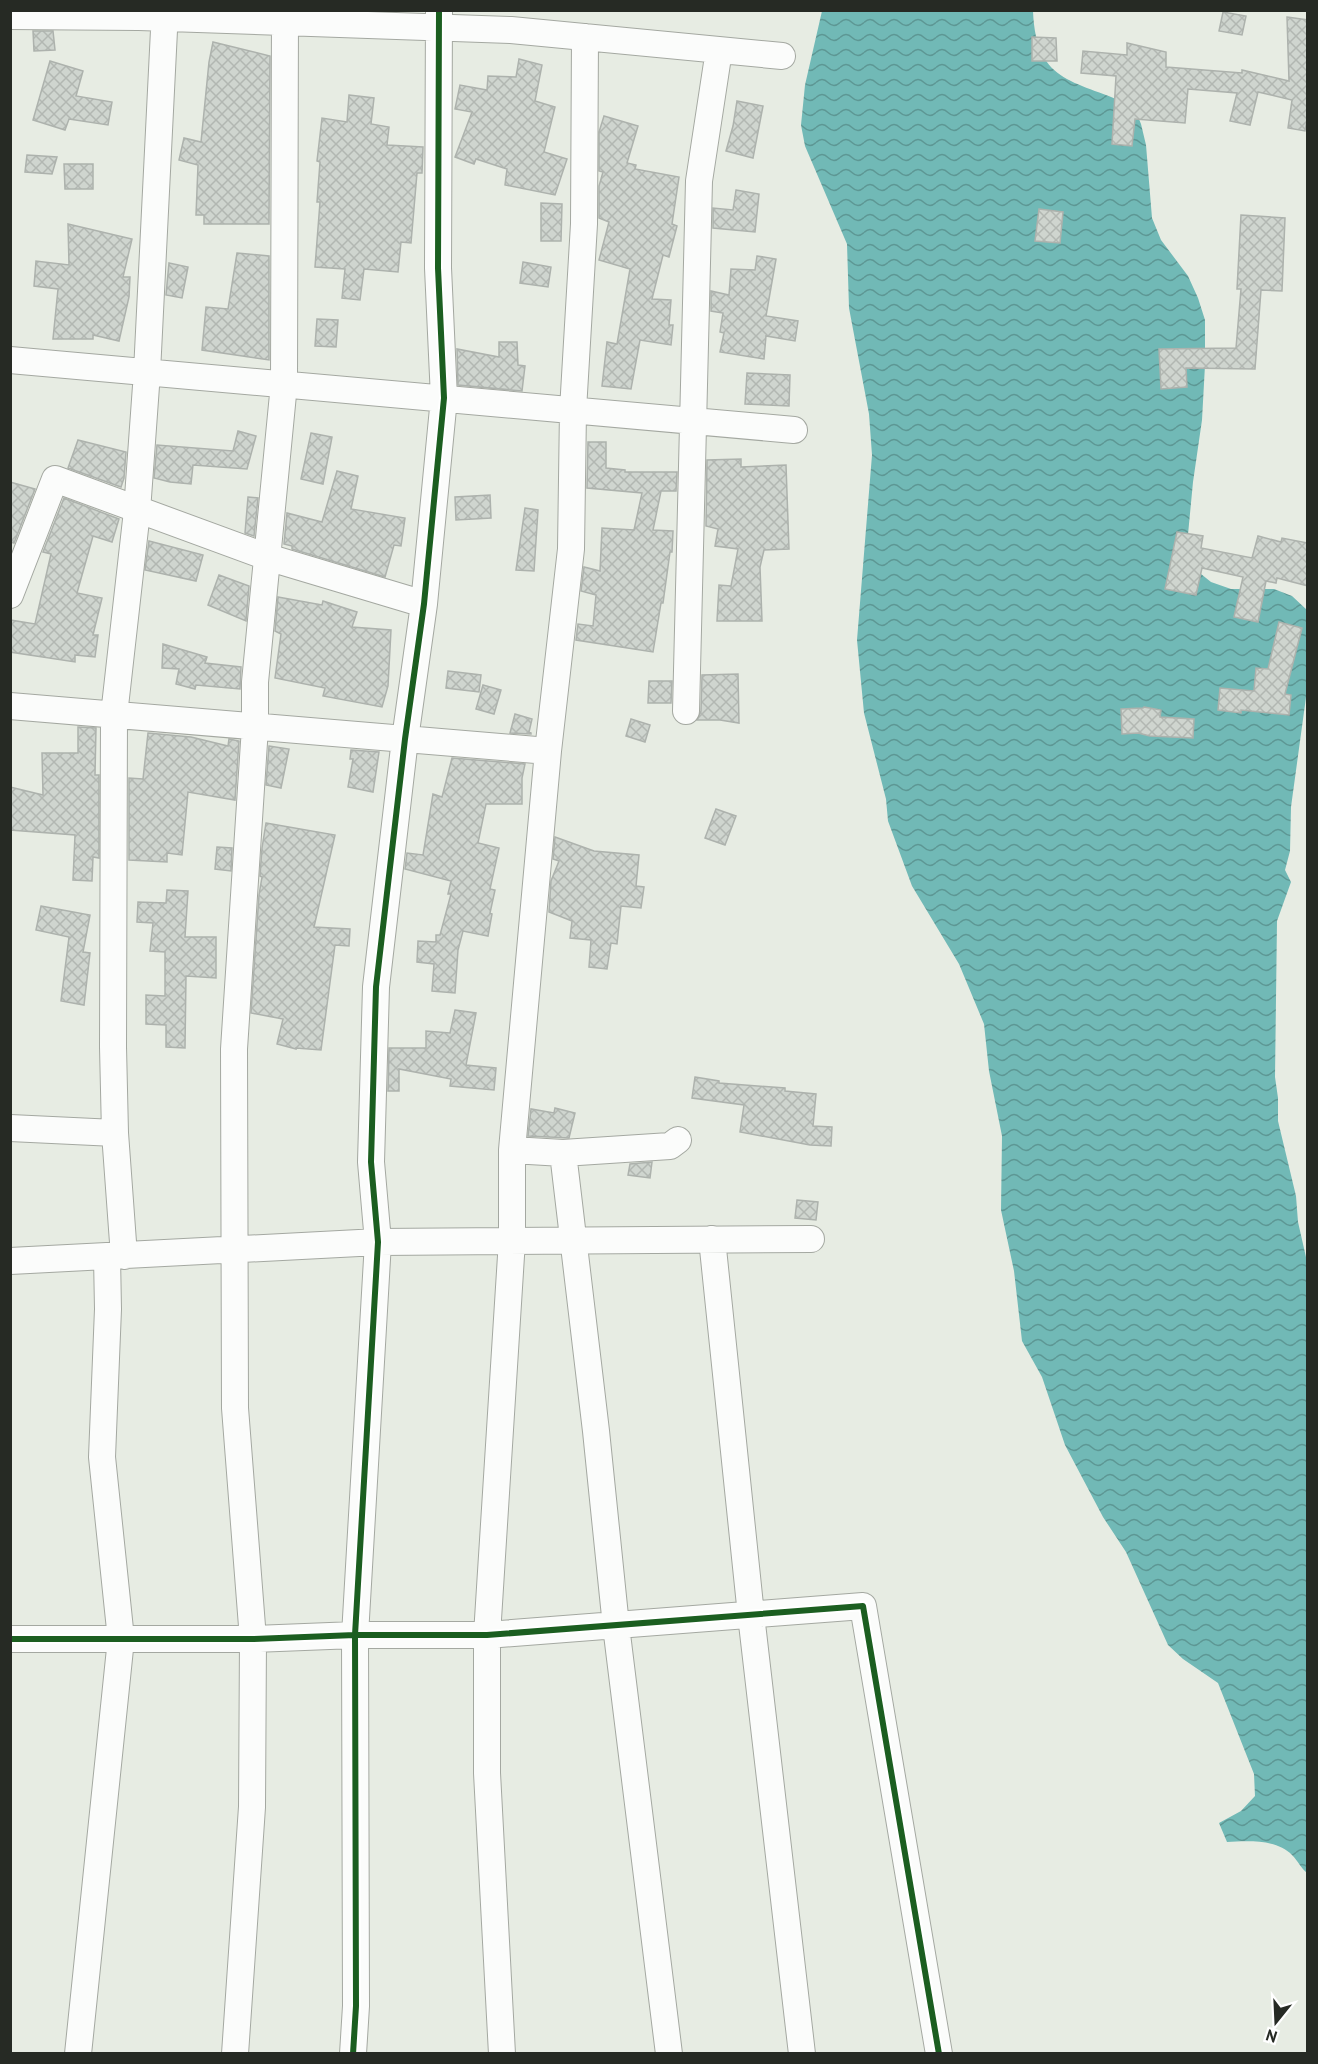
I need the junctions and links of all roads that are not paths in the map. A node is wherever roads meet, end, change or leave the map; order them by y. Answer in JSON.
{"nodes":[{"id":1,"x":165,"y":14,"type":"edge"},
{"id":2,"x":10,"y":16,"type":"edge"},
{"id":3,"x":286,"y":16,"type":"edge"},
{"id":4,"x":440,"y":19,"type":"edge"},
{"id":5,"x":585,"y":37,"type":"junction"},
{"id":6,"x":719,"y":50,"type":"junction"},
{"id":7,"x":782,"y":56,"type":"dead end"},
{"id":8,"x":10,"y":360,"type":"edge"},
{"id":9,"x":147,"y":372,"type":"junction"},
{"id":10,"x":284,"y":384,"type":"junction"},
{"id":11,"x":444,"y":398,"type":"junction"},
{"id":12,"x":573,"y":410,"type":"junction"},
{"id":13,"x":694,"y":420,"type":"junction"},
{"id":14,"x":794,"y":430,"type":"dead end"},
{"id":15,"x":137,"y":510,"type":"junction"},
{"id":16,"x":267,"y":557,"type":"junction"},
{"id":17,"x":10,"y":595,"type":"edge"},
{"id":18,"x":424,"y":604,"type":"junction"},
{"id":19,"x":10,"y":706,"type":"edge"},
{"id":20,"x":686,"y":711,"type":"dead end"},
{"id":21,"x":114,"y":715,"type":"junction"},
{"id":22,"x":255,"y":727,"type":"junction"},
{"id":23,"x":405,"y":739,"type":"junction"},
{"id":24,"x":548,"y":751,"type":"junction"},
{"id":25,"x":10,"y":1128,"type":"edge"},
{"id":26,"x":115,"y":1133,"type":"junction"},
{"id":27,"x":678,"y":1140,"type":"dead end"},
{"id":28,"x":512,"y":1150,"type":"junction"},
{"id":29,"x":563,"y":1153,"type":"junction"},
{"id":30,"x":712,"y":1239,"type":"junction"},
{"id":31,"x":811,"y":1239,"type":"dead end"},
{"id":32,"x":512,"y":1240,"type":"junction"},
{"id":33,"x":574,"y":1240,"type":"junction"},
{"id":34,"x":378,"y":1242,"type":"junction"},
{"id":35,"x":235,"y":1249,"type":"junction"},
{"id":36,"x":116,"y":1256,"type":"junction"},
{"id":37,"x":10,"y":1261,"type":"edge"},
{"id":38,"x":751,"y":1615,"type":"junction"},
{"id":39,"x":616,"y":1626,"type":"junction"},
{"id":40,"x":355,"y":1635,"type":"junction"},
{"id":41,"x":487,"y":1635,"type":"junction"},
{"id":42,"x":10,"y":1639,"type":"edge"},
{"id":43,"x":121,"y":1639,"type":"junction"},
{"id":44,"x":253,"y":1639,"type":"junction"},
{"id":45,"x":78,"y":2054,"type":"edge"},
{"id":46,"x":235,"y":2054,"type":"edge"},
{"id":47,"x":353,"y":2054,"type":"edge"},
{"id":48,"x":502,"y":2054,"type":"edge"},
{"id":49,"x":669,"y":2054,"type":"edge"},
{"id":50,"x":802,"y":2054,"type":"edge"},
{"id":51,"x":939,"y":2054,"type":"edge"}],
"edges":[{"from":1,"to":2,"type":"street"},
{"from":1,"to":3,"type":"street"},
{"from":1,"to":9,"type":"street"},
{"from":3,"to":4,"type":"street"},
{"from":3,"to":10,"type":"street"},
{"from":4,"to":5,"type":"street"},
{"from":4,"to":11,"type":"street"},
{"from":5,"to":6,"type":"street"},
{"from":5,"to":12,"type":"street"},
{"from":6,"to":7,"type":"street"},
{"from":6,"to":13,"type":"street"},
{"from":8,"to":9,"type":"street"},
{"from":9,"to":10,"type":"street"},
{"from":9,"to":15,"type":"street"},
{"from":10,"to":11,"type":"street"},
{"from":10,"to":16,"type":"street"},
{"from":11,"to":12,"type":"street"},
{"from":11,"to":18,"type":"street"},
{"from":12,"to":13,"type":"street"},
{"from":12,"to":24,"type":"street"},
{"from":13,"to":14,"type":"street"},
{"from":13,"to":20,"type":"street"},
{"from":15,"to":16,"type":"street"},
{"from":15,"to":17,"type":"street"},
{"from":15,"to":21,"type":"street"},
{"from":16,"to":18,"type":"street"},
{"from":16,"to":22,"type":"street"},
{"from":18,"to":23,"type":"street"},
{"from":19,"to":21,"type":"street"},
{"from":21,"to":22,"type":"street"},
{"from":21,"to":26,"type":"street"},
{"from":22,"to":23,"type":"street"},
{"from":22,"to":35,"type":"street"},
{"from":23,"to":24,"type":"street"},
{"from":23,"to":34,"type":"street"},
{"from":24,"to":28,"type":"street"},
{"from":25,"to":26,"type":"street"},
{"from":26,"to":36,"type":"street"},
{"from":27,"to":29,"type":"street"},
{"from":28,"to":29,"type":"street"},
{"from":28,"to":32,"type":"street"},
{"from":29,"to":33,"type":"street"},
{"from":30,"to":31,"type":"street"},
{"from":30,"to":33,"type":"street"},
{"from":30,"to":38,"type":"street"},
{"from":32,"to":33,"type":"street"},
{"from":32,"to":34,"type":"street"},
{"from":32,"to":41,"type":"street"},
{"from":33,"to":39,"type":"street"},
{"from":34,"to":35,"type":"street"},
{"from":34,"to":40,"type":"street"},
{"from":35,"to":36,"type":"street"},
{"from":35,"to":44,"type":"street"},
{"from":36,"to":37,"type":"street"},
{"from":36,"to":43,"type":"street"},
{"from":38,"to":39,"type":"street"},
{"from":38,"to":50,"type":"street"},
{"from":38,"to":51,"type":"street"},
{"from":39,"to":41,"type":"street"},
{"from":39,"to":49,"type":"street"},
{"from":40,"to":41,"type":"street"},
{"from":40,"to":44,"type":"street"},
{"from":40,"to":47,"type":"street"},
{"from":41,"to":48,"type":"street"},
{"from":42,"to":43,"type":"street"},
{"from":43,"to":44,"type":"street"},
{"from":43,"to":45,"type":"street"},
{"from":44,"to":46,"type":"street"}]}
